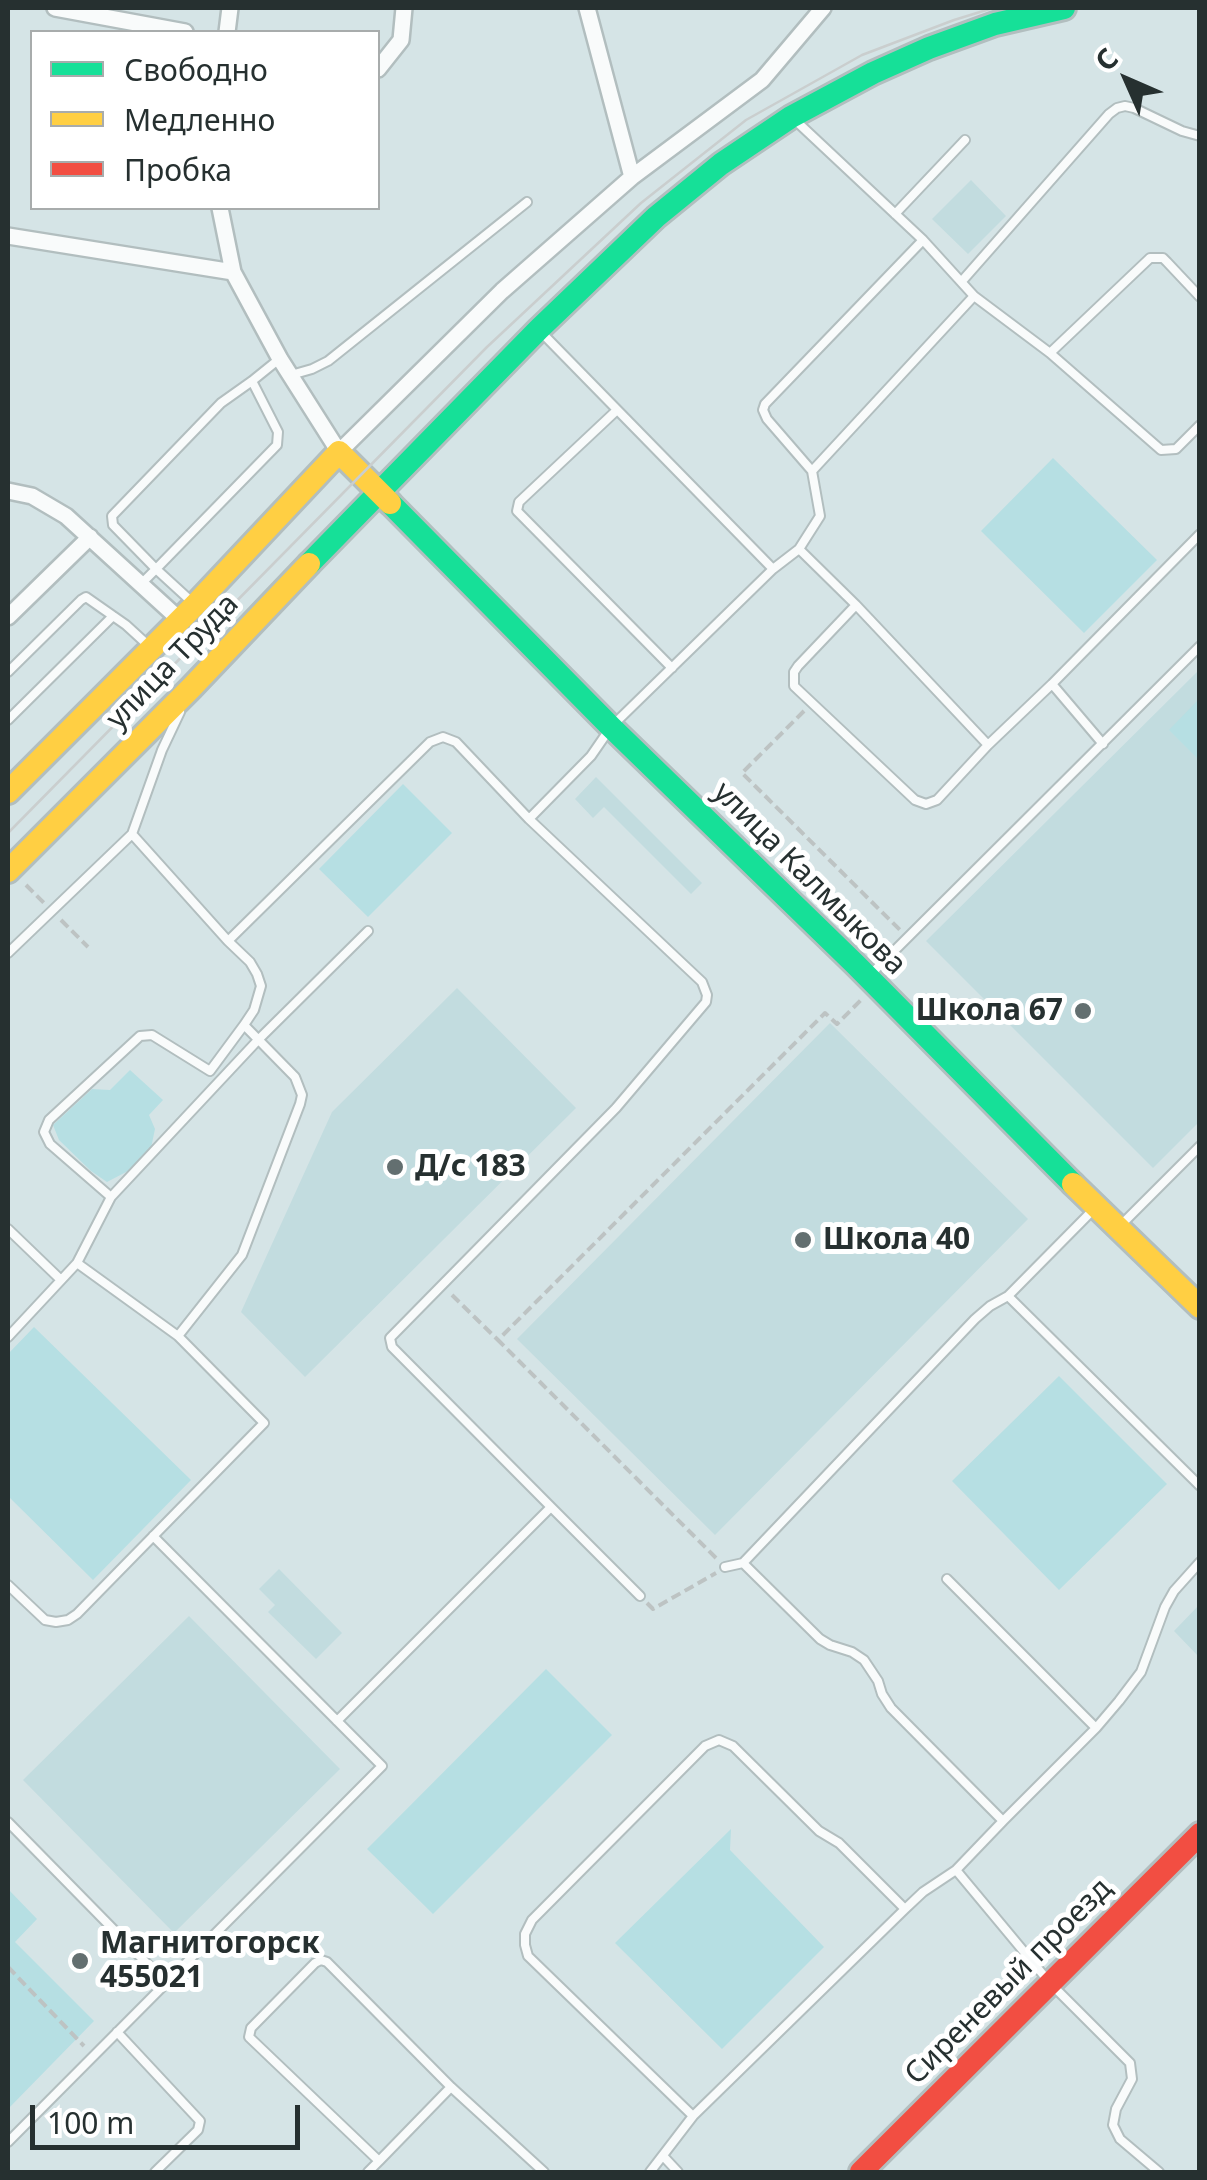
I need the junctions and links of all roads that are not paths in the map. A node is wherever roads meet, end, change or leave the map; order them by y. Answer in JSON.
{"nodes":[{"id":1,"x":56,"y":8,"type":"edge"},
{"id":2,"x":404,"y":8,"type":"edge"},
{"id":3,"x":587,"y":8,"type":"edge"},
{"id":4,"x":822,"y":8,"type":"edge"},
{"id":5,"x":1064,"y":8,"type":"edge"},
{"id":6,"x":174,"y":30,"type":"edge"},
{"id":7,"x":380,"y":66,"type":"edge"},
{"id":8,"x":791,"y":117,"type":"junction"},
{"id":9,"x":1200,"y":136,"type":"edge"},
{"id":10,"x":964,"y":140,"type":"dead end"},
{"id":11,"x":632,"y":177,"type":"junction"},
{"id":12,"x":527,"y":202,"type":"dead end"},
{"id":13,"x":220,"y":210,"type":"edge"},
{"id":14,"x":895,"y":214,"type":"junction"},
{"id":15,"x":8,"y":236,"type":"edge"},
{"id":16,"x":923,"y":240,"type":"junction"},
{"id":17,"x":233,"y":272,"type":"junction"},
{"id":18,"x":962,"y":281,"type":"junction"},
{"id":19,"x":974,"y":296,"type":"junction"},
{"id":20,"x":1200,"y":297,"type":"edge"},
{"id":21,"x":539,"y":329,"type":"junction"},
{"id":22,"x":1050,"y":353,"type":"junction"},
{"id":23,"x":280,"y":358,"type":"junction"},
{"id":24,"x":290,"y":375,"type":"junction"},
{"id":25,"x":252,"y":380,"type":"junction"},
{"id":26,"x":617,"y":410,"type":"junction"},
{"id":27,"x":1200,"y":424,"type":"edge"},
{"id":28,"x":339,"y":452,"type":"junction"},
{"id":29,"x":812,"y":471,"type":"junction"},
{"id":30,"x":8,"y":491,"type":"edge"},
{"id":31,"x":378,"y":491,"type":"junction"},
{"id":32,"x":1200,"y":534,"type":"edge"},
{"id":33,"x":90,"y":538,"type":"junction"},
{"id":34,"x":800,"y":549,"type":"junction"},
{"id":35,"x":156,"y":569,"type":"junction"},
{"id":36,"x":773,"y":569,"type":"junction"},
{"id":37,"x":140,"y":585,"type":"junction"},
{"id":38,"x":856,"y":605,"type":"junction"},
{"id":39,"x":188,"y":613,"type":"junction"},
{"id":40,"x":113,"y":616,"type":"junction"},
{"id":41,"x":8,"y":617,"type":"edge"},
{"id":42,"x":1200,"y":646,"type":"edge"},
{"id":43,"x":151,"y":649,"type":"junction"},
{"id":44,"x":672,"y":668,"type":"junction"},
{"id":45,"x":8,"y":672,"type":"edge"},
{"id":46,"x":1052,"y":684,"type":"junction"},
{"id":47,"x":191,"y":688,"type":"junction"},
{"id":48,"x":8,"y":720,"type":"edge"},
{"id":49,"x":611,"y":727,"type":"junction"},
{"id":50,"x":1104,"y":744,"type":"junction"},
{"id":51,"x":988,"y":746,"type":"junction"},
{"id":52,"x":8,"y":792,"type":"edge"},
{"id":53,"x":529,"y":820,"type":"junction"},
{"id":54,"x":132,"y":834,"type":"junction"},
{"id":55,"x":8,"y":871,"type":"edge"},
{"id":56,"x":368,"y":930,"type":"dead end"},
{"id":57,"x":228,"y":940,"type":"junction"},
{"id":58,"x":8,"y":953,"type":"edge"},
{"id":59,"x":871,"y":982,"type":"junction"},
{"id":60,"x":244,"y":1025,"type":"junction"},
{"id":61,"x":258,"y":1040,"type":"junction"},
{"id":62,"x":210,"y":1071,"type":"junction"},
{"id":63,"x":202,"y":1100,"type":"junction"},
{"id":64,"x":1200,"y":1146,"type":"edge"},
{"id":65,"x":111,"y":1196,"type":"junction"},
{"id":66,"x":1096,"y":1207,"type":"junction"},
{"id":67,"x":1118,"y":1228,"type":"junction"},
{"id":68,"x":8,"y":1229,"type":"edge"},
{"id":69,"x":77,"y":1262,"type":"junction"},
{"id":70,"x":61,"y":1280,"type":"junction"},
{"id":71,"x":1008,"y":1296,"type":"junction"},
{"id":72,"x":1200,"y":1307,"type":"edge"},
{"id":73,"x":178,"y":1336,"type":"junction"},
{"id":74,"x":8,"y":1337,"type":"edge"},
{"id":75,"x":1200,"y":1486,"type":"edge"},
{"id":76,"x":550,"y":1507,"type":"junction"},
{"id":77,"x":153,"y":1536,"type":"junction"},
{"id":78,"x":1200,"y":1562,"type":"edge"},
{"id":79,"x":743,"y":1563,"type":"junction"},
{"id":80,"x":725,"y":1567,"type":"road end"},
{"id":81,"x":947,"y":1579,"type":"dead end"},
{"id":82,"x":8,"y":1585,"type":"edge"},
{"id":83,"x":640,"y":1596,"type":"road end"},
{"id":84,"x":337,"y":1720,"type":"junction"},
{"id":85,"x":1096,"y":1728,"type":"junction"},
{"id":86,"x":1004,"y":1821,"type":"junction"},
{"id":87,"x":8,"y":1822,"type":"edge"},
{"id":88,"x":1200,"y":1834,"type":"edge"},
{"id":89,"x":956,"y":1870,"type":"junction"},
{"id":90,"x":905,"y":1908,"type":"junction"},
{"id":91,"x":166,"y":1983,"type":"junction"},
{"id":92,"x":1050,"y":1984,"type":"junction"},
{"id":93,"x":116,"y":2032,"type":"junction"},
{"id":94,"x":451,"y":2087,"type":"junction"},
{"id":95,"x":693,"y":2116,"type":"junction"},
{"id":96,"x":8,"y":2142,"type":"edge"},
{"id":97,"x":664,"y":2156,"type":"junction"},
{"id":98,"x":380,"y":2161,"type":"junction"},
{"id":99,"x":155,"y":2172,"type":"edge"},
{"id":100,"x":368,"y":2172,"type":"edge"},
{"id":101,"x":544,"y":2172,"type":"edge"},
{"id":102,"x":650,"y":2172,"type":"edge"},
{"id":103,"x":678,"y":2172,"type":"edge"},
{"id":104,"x":861,"y":2172,"type":"edge"},
{"id":105,"x":1160,"y":2172,"type":"edge"}],
"edges":[{"from":1,"to":6,"type":"street"},
{"from":2,"to":7,"type":"street"},
{"from":3,"to":11,"type":"street"},
{"from":4,"to":11,"type":"street"},
{"from":5,"to":8,"type":"main road","name":"улица Труда"},
{"from":8,"to":14,"type":"lane"},
{"from":8,"to":21,"type":"main road","name":"улица Труда"},
{"from":9,"to":18,"type":"lane"},
{"from":10,"to":14,"type":"lane"},
{"from":11,"to":28,"type":"street"},
{"from":12,"to":24,"type":"lane"},
{"from":13,"to":17,"type":"street"},
{"from":14,"to":16,"type":"lane"},
{"from":15,"to":17,"type":"street"},
{"from":16,"to":18,"type":"lane"},
{"from":16,"to":29,"type":"lane"},
{"from":17,"to":23,"type":"street"},
{"from":18,"to":19,"type":"lane"},
{"from":19,"to":22,"type":"lane"},
{"from":19,"to":29,"type":"lane"},
{"from":20,"to":22,"type":"lane"},
{"from":21,"to":26,"type":"lane"},
{"from":21,"to":31,"type":"main road","name":"улица Труда"},
{"from":22,"to":27,"type":"lane"},
{"from":23,"to":24,"type":"street"},
{"from":23,"to":25,"type":"lane"},
{"from":24,"to":28,"type":"street"},
{"from":25,"to":35,"type":"lane"},
{"from":25,"to":35,"type":"lane"},
{"from":26,"to":36,"type":"lane"},
{"from":26,"to":44,"type":"lane"},
{"from":28,"to":31,"type":"main road"},
{"from":28,"to":39,"type":"main road","name":"улица Труда"},
{"from":29,"to":34,"type":"lane"},
{"from":30,"to":33,"type":"street"},
{"from":31,"to":47,"type":"main road","name":"улица Труда"},
{"from":31,"to":49,"type":"main road","name":"улица Калмыкова"},
{"from":32,"to":46,"type":"lane"},
{"from":33,"to":37,"type":"street"},
{"from":33,"to":41,"type":"street"},
{"from":34,"to":36,"type":"lane"},
{"from":34,"to":38,"type":"lane"},
{"from":35,"to":37,"type":"lane"},
{"from":35,"to":39,"type":"lane"},
{"from":36,"to":44,"type":"lane"},
{"from":37,"to":39,"type":"street"},
{"from":38,"to":51,"type":"lane"},
{"from":38,"to":51,"type":"lane"},
{"from":39,"to":43,"type":"main road","name":"улица Труда"},
{"from":40,"to":43,"type":"lane"},
{"from":40,"to":45,"type":"lane"},
{"from":40,"to":48,"type":"lane"},
{"from":42,"to":50,"type":"lane"},
{"from":43,"to":52,"type":"main road","name":"улица Труда"},
{"from":44,"to":49,"type":"lane"},
{"from":46,"to":50,"type":"lane"},
{"from":46,"to":51,"type":"lane"},
{"from":47,"to":54,"type":"lane"},
{"from":47,"to":55,"type":"main road","name":"улица Труда"},
{"from":49,"to":53,"type":"lane"},
{"from":49,"to":59,"type":"main road","name":"улица Калмыкова"},
{"from":50,"to":59,"type":"lane"},
{"from":53,"to":57,"type":"lane"},
{"from":53,"to":76,"type":"lane"},
{"from":54,"to":57,"type":"lane"},
{"from":54,"to":58,"type":"lane"},
{"from":56,"to":61,"type":"lane"},
{"from":57,"to":60,"type":"lane"},
{"from":59,"to":66,"type":"main road","name":"улица Калмыкова"},
{"from":60,"to":61,"type":"lane"},
{"from":60,"to":62,"type":"lane"},
{"from":61,"to":63,"type":"lane"},
{"from":61,"to":73,"type":"lane"},
{"from":62,"to":63,"type":"lane"},
{"from":62,"to":65,"type":"lane"},
{"from":63,"to":65,"type":"lane"},
{"from":64,"to":67,"type":"lane"},
{"from":65,"to":69,"type":"lane"},
{"from":66,"to":67,"type":"main road","name":"улица Калмыкова"},
{"from":66,"to":71,"type":"lane"},
{"from":67,"to":72,"type":"main road","name":"улица Калмыкова"},
{"from":68,"to":70,"type":"lane"},
{"from":69,"to":70,"type":"lane"},
{"from":69,"to":73,"type":"lane"},
{"from":70,"to":74,"type":"lane"},
{"from":71,"to":75,"type":"lane"},
{"from":71,"to":79,"type":"lane"},
{"from":73,"to":77,"type":"lane"},
{"from":76,"to":83,"type":"lane"},
{"from":76,"to":84,"type":"lane"},
{"from":77,"to":82,"type":"lane"},
{"from":77,"to":84,"type":"lane"},
{"from":78,"to":85,"type":"lane"},
{"from":79,"to":80,"type":"lane"},
{"from":79,"to":86,"type":"lane"},
{"from":81,"to":85,"type":"lane"},
{"from":84,"to":91,"type":"lane"},
{"from":85,"to":86,"type":"lane"},
{"from":86,"to":89,"type":"lane"},
{"from":87,"to":91,"type":"lane"},
{"from":88,"to":92,"type":"main road","name":"Сиреневый проезд"},
{"from":89,"to":90,"type":"lane"},
{"from":89,"to":92,"type":"lane"},
{"from":90,"to":95,"type":"lane"},
{"from":90,"to":95,"type":"lane"},
{"from":91,"to":93,"type":"lane"},
{"from":92,"to":104,"type":"main road","name":"Сиреневый проезд"},
{"from":92,"to":105,"type":"lane"},
{"from":93,"to":96,"type":"lane"},
{"from":93,"to":99,"type":"lane"},
{"from":94,"to":98,"type":"lane"},
{"from":94,"to":98,"type":"lane"},
{"from":94,"to":101,"type":"lane"},
{"from":95,"to":97,"type":"lane"},
{"from":97,"to":102,"type":"lane"},
{"from":97,"to":103,"type":"lane"},
{"from":98,"to":100,"type":"lane"}]}
